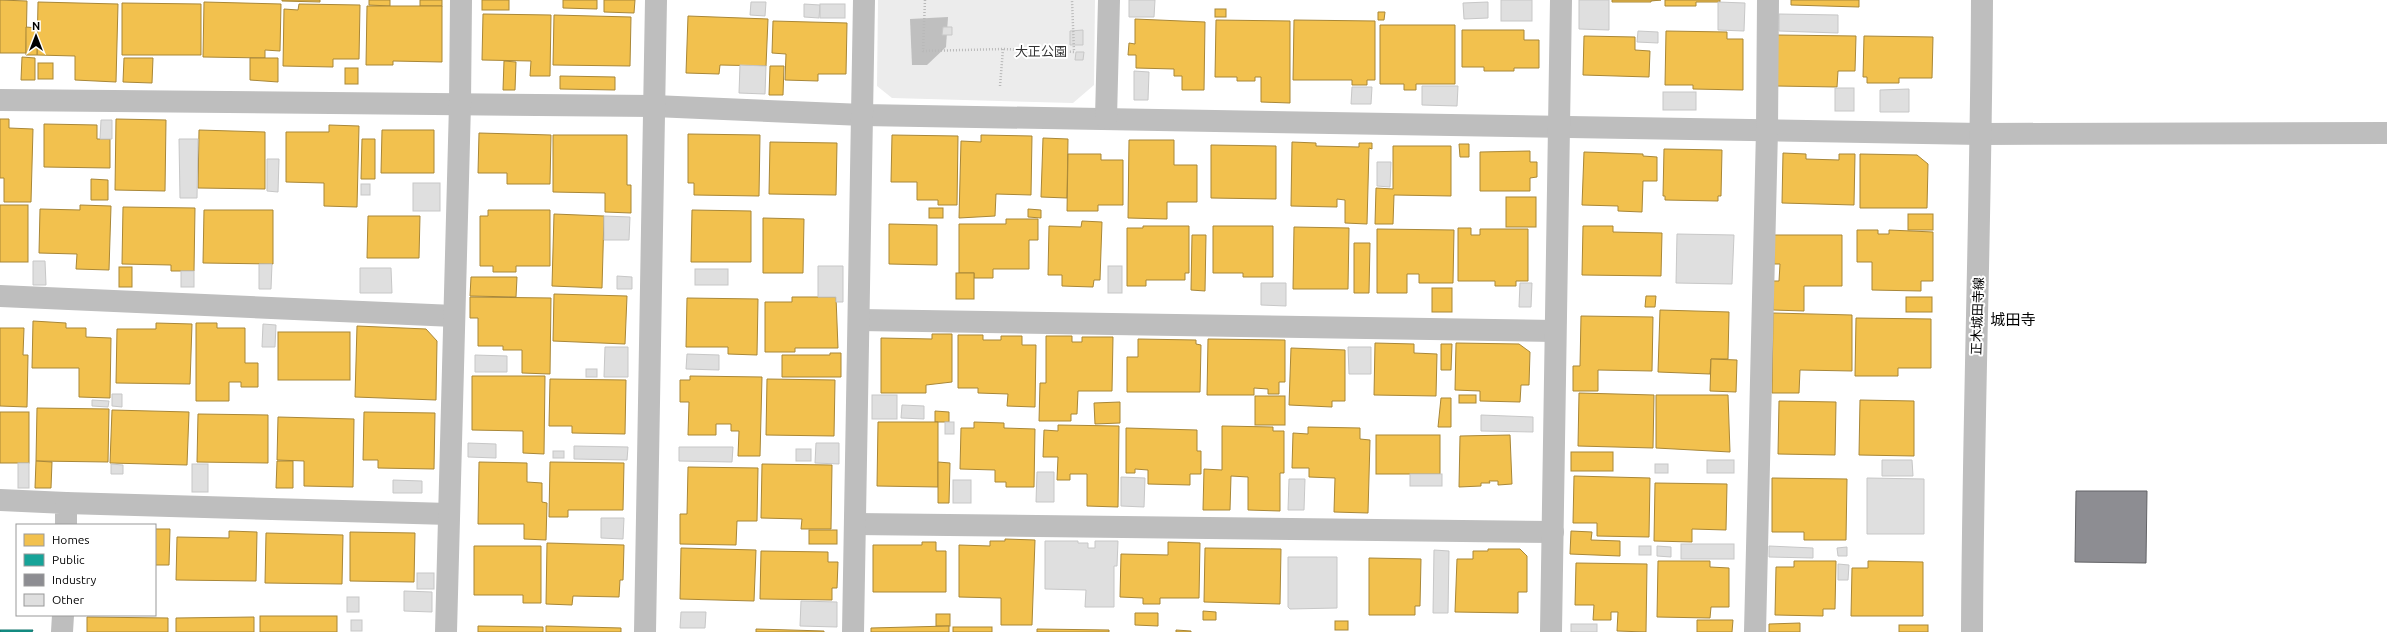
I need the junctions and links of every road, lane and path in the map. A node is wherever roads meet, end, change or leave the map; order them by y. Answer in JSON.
{"nodes":[{"id":1,"x":461,"y":0,"type":"edge"},
{"id":2,"x":656,"y":0,"type":"edge"},
{"id":3,"x":864,"y":0,"type":"edge"},
{"id":4,"x":925,"y":0,"type":"edge"},
{"id":5,"x":1072,"y":0,"type":"edge"},
{"id":6,"x":1109,"y":0,"type":"edge"},
{"id":7,"x":1561,"y":0,"type":"edge"},
{"id":8,"x":1768,"y":0,"type":"edge"},
{"id":9,"x":1982,"y":0,"type":"edge"},
{"id":10,"x":1003,"y":49,"type":"junction"},
{"id":11,"x":0,"y":100,"type":"edge"},
{"id":12,"x":460,"y":104,"type":"junction"},
{"id":13,"x":654,"y":106,"type":"junction"},
{"id":14,"x":863,"y":115,"type":"junction"},
{"id":15,"x":998,"y":117,"type":"junction"},
{"id":16,"x":1106,"y":118,"type":"junction"},
{"id":17,"x":1558,"y":126,"type":"junction"},
{"id":18,"x":1767,"y":130,"type":"junction"},
{"id":19,"x":2387,"y":133,"type":"edge"},
{"id":20,"x":1982,"y":134,"type":"junction"},
{"id":21,"x":0,"y":296,"type":"edge"},
{"id":22,"x":454,"y":316,"type":"junction"},
{"id":23,"x":859,"y":320,"type":"junction"},
{"id":24,"x":1555,"y":331,"type":"junction"},
{"id":25,"x":0,"y":500,"type":"edge"},
{"id":26,"x":66,"y":503,"type":"junction"},
{"id":27,"x":449,"y":514,"type":"junction"},
{"id":28,"x":66,"y":524,"type":"edge"},
{"id":29,"x":855,"y":524,"type":"junction"},
{"id":30,"x":1552,"y":532,"type":"junction"},
{"id":31,"x":63,"y":616,"type":"edge"},
{"id":32,"x":62,"y":632,"type":"edge"},
{"id":33,"x":446,"y":632,"type":"edge"},
{"id":34,"x":645,"y":632,"type":"edge"},
{"id":35,"x":853,"y":632,"type":"edge"},
{"id":36,"x":1551,"y":632,"type":"edge"},
{"id":37,"x":1755,"y":632,"type":"edge"},
{"id":38,"x":1972,"y":632,"type":"edge"}],
"edges":[{"from":1,"to":12,"type":"street"},
{"from":2,"to":13,"type":"street"},
{"from":3,"to":14,"type":"street"},
{"from":4,"to":10,"type":"path"},
{"from":5,"to":10,"type":"path"},
{"from":6,"to":16,"type":"street"},
{"from":7,"to":17,"type":"street"},
{"from":8,"to":18,"type":"street"},
{"from":9,"to":20,"type":"street","name":"正木城田寺線"},
{"from":10,"to":15,"type":"path"},
{"from":11,"to":12,"type":"street"},
{"from":12,"to":13,"type":"street"},
{"from":12,"to":22,"type":"street"},
{"from":13,"to":14,"type":"street"},
{"from":13,"to":34,"type":"street"},
{"from":14,"to":15,"type":"street"},
{"from":14,"to":23,"type":"street"},
{"from":15,"to":16,"type":"street"},
{"from":16,"to":17,"type":"street"},
{"from":17,"to":18,"type":"street"},
{"from":17,"to":24,"type":"street"},
{"from":18,"to":20,"type":"street"},
{"from":18,"to":37,"type":"street"},
{"from":19,"to":20,"type":"street"},
{"from":20,"to":38,"type":"street","name":"正木城田寺線"},
{"from":21,"to":22,"type":"street"},
{"from":22,"to":27,"type":"street"},
{"from":23,"to":24,"type":"street"},
{"from":23,"to":29,"type":"street"},
{"from":24,"to":30,"type":"street"},
{"from":25,"to":26,"type":"street"},
{"from":26,"to":27,"type":"street"},
{"from":26,"to":28,"type":"street"},
{"from":27,"to":33,"type":"street"},
{"from":29,"to":30,"type":"street"},
{"from":29,"to":35,"type":"street"},
{"from":30,"to":36,"type":"street"},
{"from":31,"to":32,"type":"street"}]}
